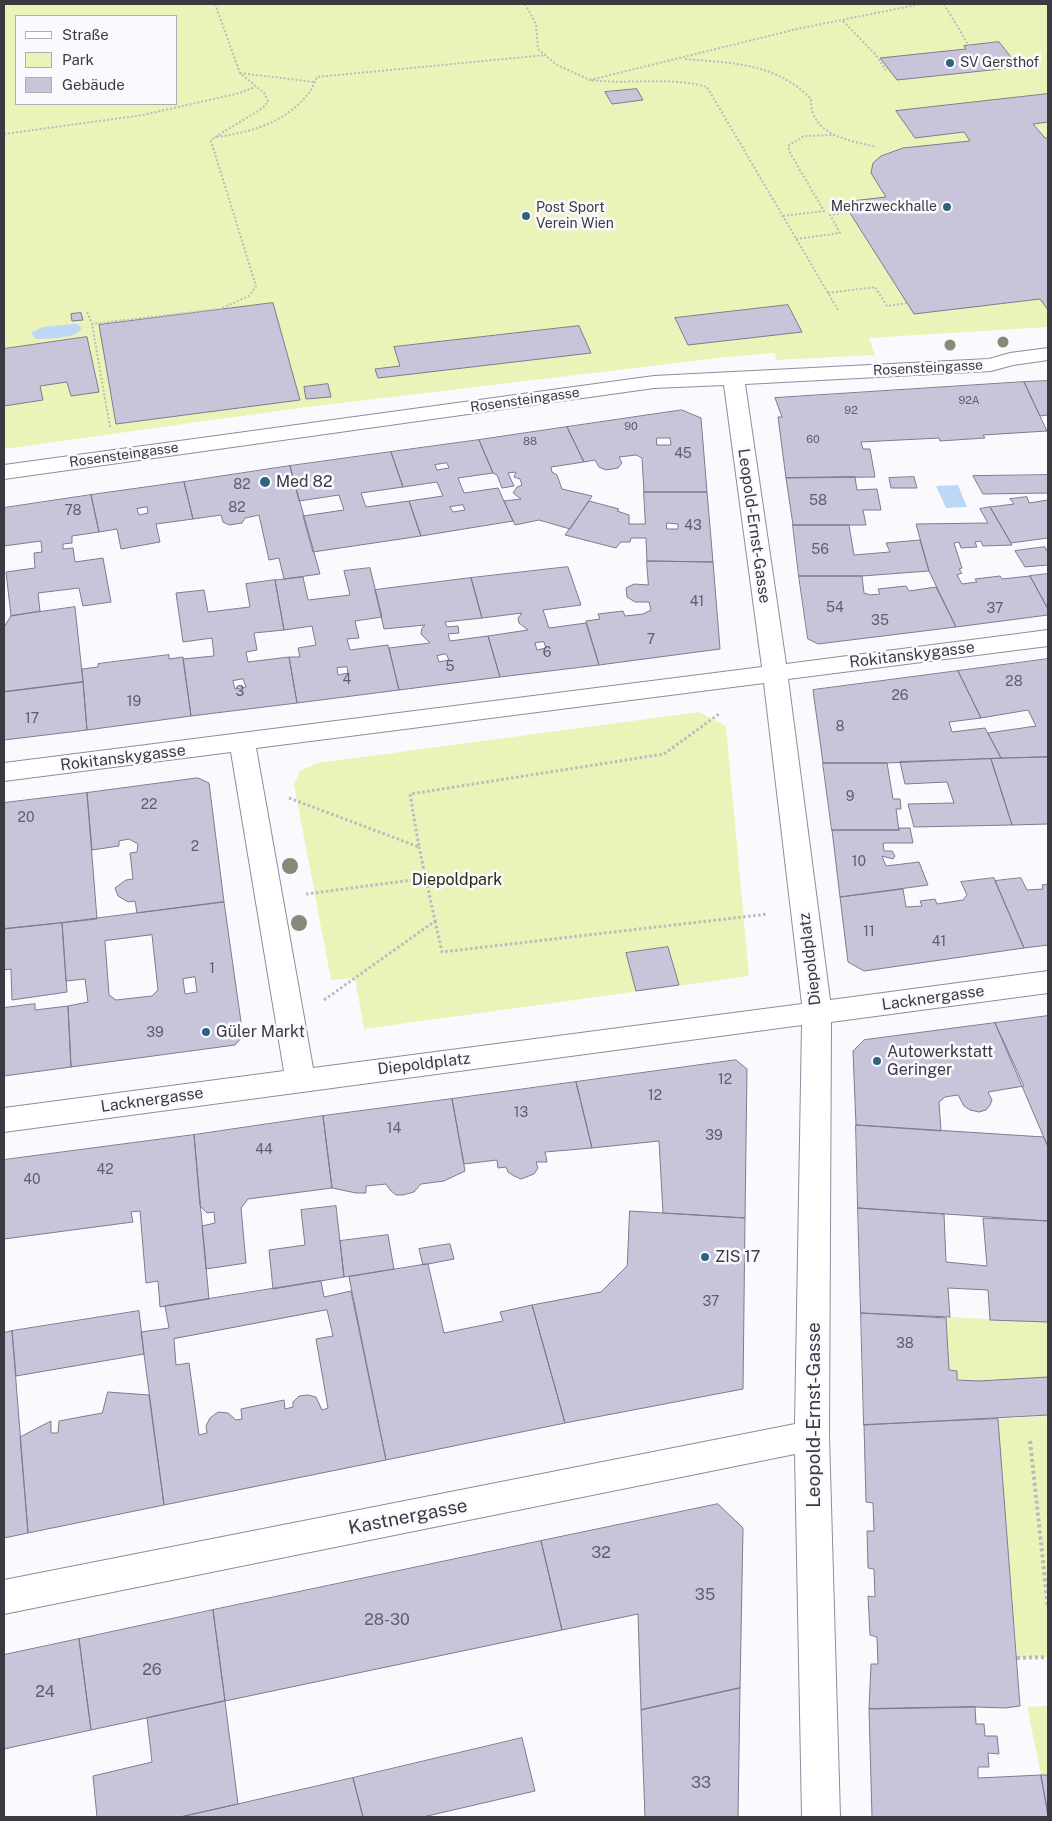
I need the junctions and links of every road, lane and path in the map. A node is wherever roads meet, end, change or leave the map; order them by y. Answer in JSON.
{"nodes":[{"id":1,"x":215,"y":4,"type":"edge"},
{"id":2,"x":525,"y":4,"type":"edge"},
{"id":3,"x":921,"y":4,"type":"edge"},
{"id":4,"x":944,"y":4,"type":"edge"},
{"id":5,"x":842,"y":20,"type":"junction"},
{"id":6,"x":969,"y":46,"type":"dead end"},
{"id":7,"x":546,"y":55,"type":"junction"},
{"id":8,"x":682,"y":58,"type":"junction"},
{"id":9,"x":886,"y":70,"type":"dead end"},
{"id":10,"x":240,"y":73,"type":"junction"},
{"id":11,"x":590,"y":80,"type":"junction"},
{"id":12,"x":314,"y":82,"type":"junction"},
{"id":13,"x":255,"y":87,"type":"junction"},
{"id":14,"x":4,"y":134,"type":"edge"},
{"id":15,"x":838,"y":136,"type":"junction"},
{"id":16,"x":215,"y":137,"type":"junction"},
{"id":17,"x":876,"y":147,"type":"dead end"},
{"id":18,"x":849,"y":212,"type":"dead end"},
{"id":19,"x":783,"y":216,"type":"junction"},
{"id":20,"x":796,"y":239,"type":"junction"},
{"id":21,"x":828,"y":293,"type":"junction"},
{"id":22,"x":907,"y":303,"type":"dead end"},
{"id":23,"x":838,"y":310,"type":"dead end"},
{"id":24,"x":87,"y":312,"type":"dead end"},
{"id":25,"x":92,"y":324,"type":"junction"},
{"id":26,"x":1048,"y":354,"type":"edge"},
{"id":27,"x":734,"y":379,"type":"junction"},
{"id":28,"x":112,"y":434,"type":"dead end"},
{"id":29,"x":4,"y":472,"type":"edge"},
{"id":30,"x":1048,"y":638,"type":"edge"},
{"id":31,"x":775,"y":672,"type":"junction"},
{"id":32,"x":720,"y":713,"type":"dead end"},
{"id":33,"x":242,"y":743,"type":"junction"},
{"id":34,"x":4,"y":772,"type":"edge"},
{"id":35,"x":249,"y":782,"type":"junction"},
{"id":36,"x":419,"y":847,"type":"junction"},
{"id":37,"x":427,"y":878,"type":"junction"},
{"id":38,"x":269,"y":898,"type":"junction"},
{"id":39,"x":804,"y":910,"type":"junction"},
{"id":40,"x":435,"y":921,"type":"junction"},
{"id":41,"x":1048,"y":982,"type":"edge"},
{"id":42,"x":817,"y":1013,"type":"junction"},
{"id":43,"x":290,"y":1024,"type":"junction"},
{"id":44,"x":300,"y":1080,"type":"junction"},
{"id":45,"x":4,"y":1120,"type":"edge"},
{"id":46,"x":812,"y":1436,"type":"junction"},
{"id":47,"x":1030,"y":1441,"type":"dead end"},
{"id":48,"x":4,"y":1597,"type":"edge"},
{"id":49,"x":1048,"y":1608,"type":"edge"},
{"id":50,"x":1048,"y":1657,"type":"edge"},
{"id":51,"x":1017,"y":1658,"type":"dead end"},
{"id":52,"x":821,"y":1817,"type":"edge"}],
"edges":[{"from":1,"to":10,"type":"path"},
{"from":2,"to":7,"type":"path"},
{"from":3,"to":5,"type":"path"},
{"from":4,"to":6,"type":"path"},
{"from":5,"to":8,"type":"path"},
{"from":5,"to":9,"type":"path"},
{"from":7,"to":11,"type":"path"},
{"from":7,"to":12,"type":"path"},
{"from":8,"to":11,"type":"path"},
{"from":8,"to":15,"type":"path"},
{"from":10,"to":12,"type":"path"},
{"from":10,"to":13,"type":"path"},
{"from":11,"to":19,"type":"path"},
{"from":12,"to":16,"type":"path"},
{"from":13,"to":14,"type":"path"},
{"from":13,"to":16,"type":"path"},
{"from":15,"to":17,"type":"path"},
{"from":15,"to":19,"type":"path"},
{"from":16,"to":25,"type":"path"},
{"from":18,"to":20,"type":"path"},
{"from":19,"to":20,"type":"path"},
{"from":20,"to":21,"type":"path"},
{"from":21,"to":22,"type":"path"},
{"from":21,"to":23,"type":"path"},
{"from":24,"to":25,"type":"path"},
{"from":25,"to":28,"type":"path"},
{"from":26,"to":27,"type":"street","name":"Rosensteingasse"},
{"from":27,"to":29,"type":"street","name":"Rosensteingasse"},
{"from":27,"to":31,"type":"street","name":"Leopold-Ernst-Gasse"},
{"from":30,"to":31,"type":"street","name":"Rokitanskygasse"},
{"from":31,"to":33,"type":"street"},
{"from":31,"to":39,"type":"street","name":"Diepoldplatz"},
{"from":32,"to":36,"type":"path"},
{"from":33,"to":34,"type":"street","name":"Rokitanskygasse"},
{"from":33,"to":35,"type":"street"},
{"from":35,"to":36,"type":"path"},
{"from":35,"to":38,"type":"street"},
{"from":36,"to":37,"type":"path"},
{"from":37,"to":38,"type":"path"},
{"from":37,"to":40,"type":"path"},
{"from":38,"to":43,"type":"street"},
{"from":39,"to":40,"type":"path"},
{"from":39,"to":42,"type":"street","name":"Diepoldplatz"},
{"from":40,"to":43,"type":"path"},
{"from":41,"to":42,"type":"street","name":"Lacknergasse"},
{"from":42,"to":44,"type":"street","name":"Diepoldplatz"},
{"from":42,"to":46,"type":"street","name":"Leopold-Ernst-Gasse"},
{"from":43,"to":44,"type":"street"},
{"from":44,"to":45,"type":"street","name":"Lacknergasse"},
{"from":46,"to":48,"type":"street","name":"Kastnergasse"},
{"from":46,"to":52,"type":"street","name":"Leopold-Ernst-Gasse"},
{"from":47,"to":49,"type":"path"},
{"from":50,"to":51,"type":"path"}]}
